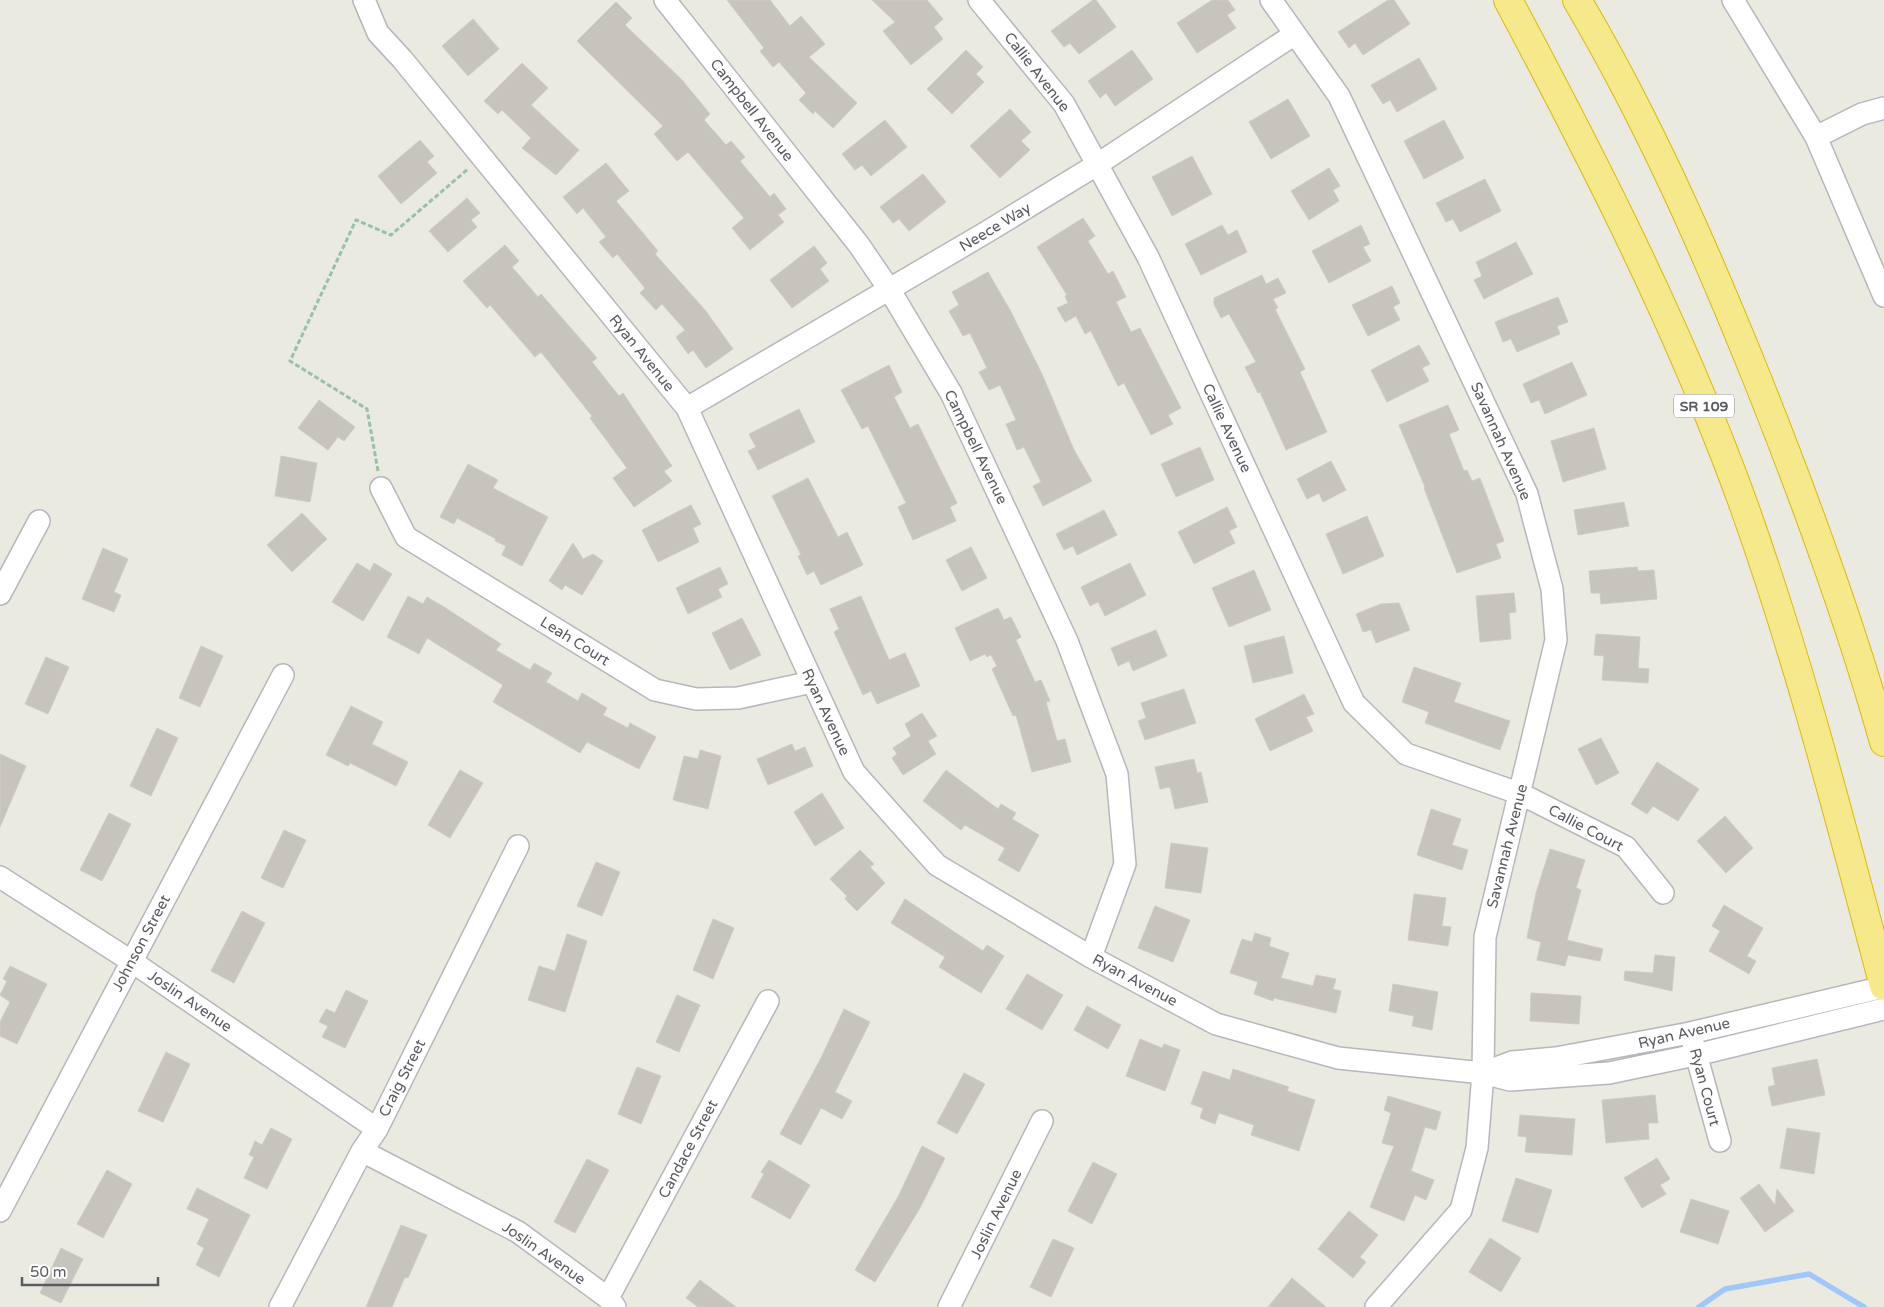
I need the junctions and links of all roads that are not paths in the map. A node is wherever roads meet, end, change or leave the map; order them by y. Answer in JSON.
{"nodes":[{"id":1,"x":364,"y":0,"type":"edge"},
{"id":2,"x":665,"y":0,"type":"edge"},
{"id":3,"x":979,"y":0,"type":"edge"},
{"id":4,"x":1271,"y":0,"type":"edge"},
{"id":5,"x":1508,"y":0,"type":"edge"},
{"id":6,"x":1577,"y":0,"type":"edge"},
{"id":7,"x":1733,"y":0,"type":"edge"},
{"id":8,"x":1295,"y":34,"type":"junction"},
{"id":9,"x":1884,"y":108,"type":"edge"},
{"id":10,"x":1816,"y":137,"type":"junction"},
{"id":11,"x":1098,"y":164,"type":"junction"},
{"id":12,"x":890,"y":290,"type":"junction"},
{"id":13,"x":1884,"y":296,"type":"edge"},
{"id":14,"x":687,"y":408,"type":"junction"},
{"id":15,"x":381,"y":488,"type":"road end"},
{"id":16,"x":39,"y":521,"type":"dead end"},
{"id":17,"x":0,"y":594,"type":"edge"},
{"id":18,"x":283,"y":675,"type":"dead end"},
{"id":19,"x":812,"y":682,"type":"junction"},
{"id":20,"x":1884,"y":742,"type":"edge"},
{"id":21,"x":1521,"y":794,"type":"junction"},
{"id":22,"x":518,"y":846,"type":"dead end"},
{"id":23,"x":0,"y":878,"type":"edge"},
{"id":24,"x":1662,"y":893,"type":"dead end"},
{"id":25,"x":1092,"y":957,"type":"junction"},
{"id":26,"x":131,"y":961,"type":"junction"},
{"id":27,"x":1884,"y":986,"type":"edge"},
{"id":28,"x":768,"y":1001,"type":"dead end"},
{"id":29,"x":1884,"y":1009,"type":"edge"},
{"id":30,"x":1690,"y":1033,"type":"junction"},
{"id":31,"x":1696,"y":1055,"type":"junction"},
{"id":32,"x":1483,"y":1073,"type":"junction"},
{"id":33,"x":1042,"y":1121,"type":"dead end"},
{"id":34,"x":376,"y":1129,"type":"junction"},
{"id":35,"x":1720,"y":1142,"type":"dead end"},
{"id":36,"x":362,"y":1151,"type":"junction"},
{"id":37,"x":0,"y":1211,"type":"edge"},
{"id":38,"x":611,"y":1302,"type":"edge"},
{"id":39,"x":280,"y":1307,"type":"edge"},
{"id":40,"x":949,"y":1307,"type":"edge"},
{"id":41,"x":1376,"y":1307,"type":"edge"}],
"edges":[{"from":1,"to":14,"type":"street","name":"Ryan Avenue"},
{"from":2,"to":12,"type":"street","name":"Campbell Avenue"},
{"from":3,"to":11,"type":"street","name":"Callie Avenue"},
{"from":4,"to":8,"type":"street","name":"Savannah Avenue"},
{"from":5,"to":27,"type":"highway","number":"SR 109"},
{"from":6,"to":20,"type":"highway"},
{"from":7,"to":10,"type":"street"},
{"from":8,"to":11,"type":"street","name":"Neece Way"},
{"from":8,"to":21,"type":"street","name":"Savannah Avenue"},
{"from":9,"to":10,"type":"street"},
{"from":10,"to":13,"type":"street"},
{"from":11,"to":12,"type":"street","name":"Neece Way"},
{"from":11,"to":21,"type":"street","name":"Callie Avenue"},
{"from":12,"to":14,"type":"street","name":"Neece Way"},
{"from":12,"to":25,"type":"street","name":"Campbell Avenue"},
{"from":14,"to":19,"type":"street","name":"Ryan Avenue"},
{"from":15,"to":19,"type":"street","name":"Leah Court"},
{"from":16,"to":17,"type":"street"},
{"from":18,"to":26,"type":"street","name":"Johnson Street"},
{"from":19,"to":25,"type":"street","name":"Ryan Avenue"},
{"from":21,"to":24,"type":"street","name":"Callie Court"},
{"from":21,"to":32,"type":"street","name":"Savannah Avenue"},
{"from":22,"to":34,"type":"street","name":"Craig Street"},
{"from":23,"to":26,"type":"street","name":"Joslin Avenue"},
{"from":25,"to":32,"type":"street","name":"Ryan Avenue"},
{"from":26,"to":34,"type":"street","name":"Joslin Avenue"},
{"from":26,"to":37,"type":"street","name":"Johnson Street"},
{"from":27,"to":30,"type":"street","name":"Ryan Avenue"},
{"from":28,"to":38,"type":"street","name":"Candace Street"},
{"from":29,"to":31,"type":"street","name":"Ryan Avenue"},
{"from":30,"to":31,"type":"street","name":"Ryan Court"},
{"from":30,"to":32,"type":"street","name":"Ryan Avenue"},
{"from":31,"to":32,"type":"street","name":"Ryan Avenue"},
{"from":31,"to":35,"type":"street","name":"Ryan Court"},
{"from":32,"to":41,"type":"street","name":"Savannah Avenue"},
{"from":33,"to":40,"type":"street","name":"Joslin Avenue"},
{"from":34,"to":36,"type":"street","name":"Craig Street"},
{"from":36,"to":38,"type":"street","name":"Joslin Avenue"},
{"from":36,"to":39,"type":"street","name":"Craig Street"}]}
